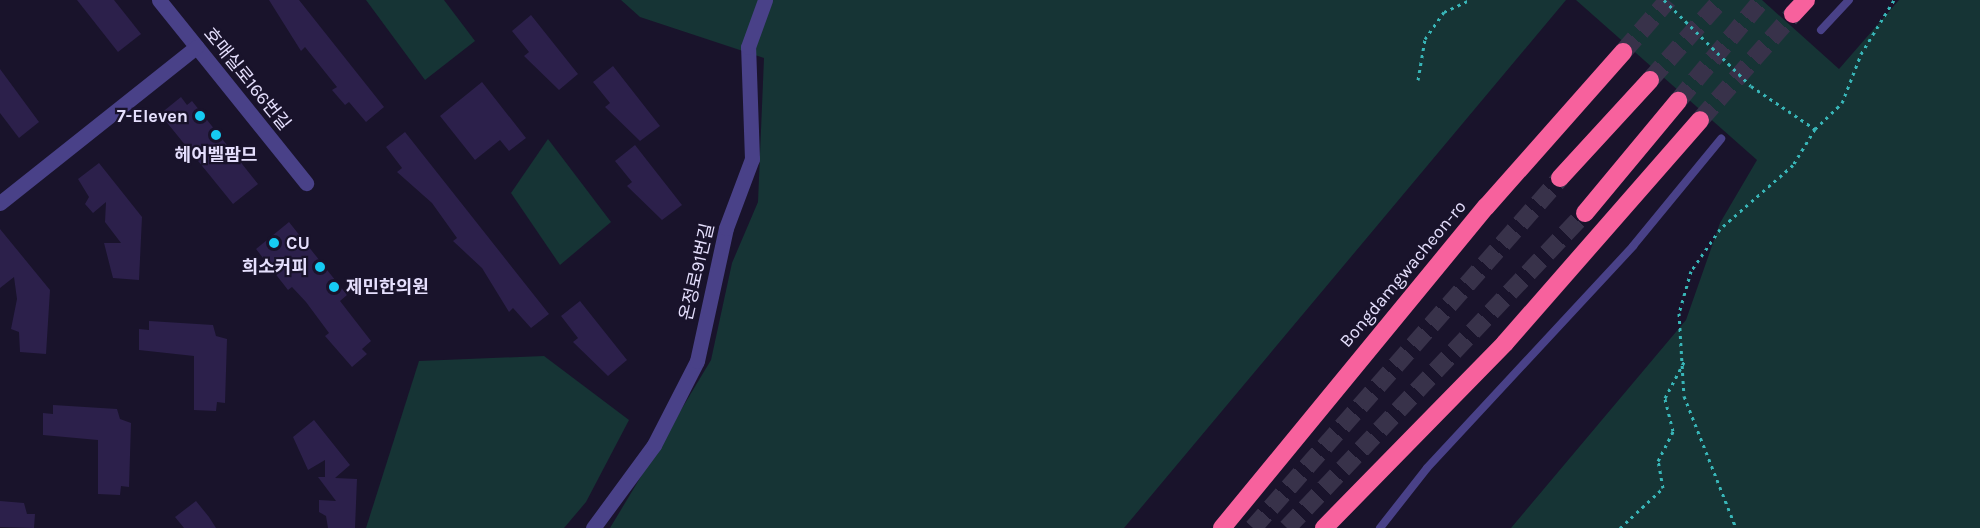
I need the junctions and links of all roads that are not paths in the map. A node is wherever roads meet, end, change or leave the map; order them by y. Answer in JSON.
{"nodes":[{"id":1,"x":159,"y":0,"type":"edge"},
{"id":2,"x":765,"y":0,"type":"edge"},
{"id":3,"x":1806,"y":0,"type":"edge"},
{"id":4,"x":1849,"y":0,"type":"edge"},
{"id":5,"x":1793,"y":15,"type":"tunnel mouth"},
{"id":6,"x":1821,"y":30,"type":"dead end"},
{"id":7,"x":196,"y":47,"type":"junction"},
{"id":8,"x":1623,"y":52,"type":"tunnel mouth"},
{"id":9,"x":1650,"y":80,"type":"tunnel mouth"},
{"id":10,"x":1678,"y":101,"type":"tunnel mouth"},
{"id":11,"x":1700,"y":120,"type":"tunnel mouth"},
{"id":12,"x":1721,"y":139,"type":"dead end"},
{"id":13,"x":1560,"y":178,"type":"tunnel mouth"},
{"id":14,"x":306,"y":183,"type":"dead end"},
{"id":15,"x":0,"y":203,"type":"edge"},
{"id":16,"x":1585,"y":213,"type":"tunnel mouth"},
{"id":17,"x":593,"y":528,"type":"edge"},
{"id":18,"x":1222,"y":528,"type":"edge"},
{"id":19,"x":1324,"y":528,"type":"edge"},
{"id":20,"x":1380,"y":528,"type":"edge"}],
"edges":[{"from":1,"to":7,"type":"street","name":"호매실로166번길"},
{"from":2,"to":17,"type":"street","name":"온정로91번길"},
{"from":3,"to":5,"type":"highway"},
{"from":4,"to":6,"type":"lane"},
{"from":7,"to":14,"type":"street","name":"호매실로166번길"},
{"from":7,"to":15,"type":"street"},
{"from":8,"to":18,"type":"highway","name":"Bongdamgwacheon-ro"},
{"from":9,"to":13,"type":"highway"},
{"from":10,"to":16,"type":"highway"},
{"from":11,"to":19,"type":"highway"},
{"from":12,"to":20,"type":"lane"}]}
